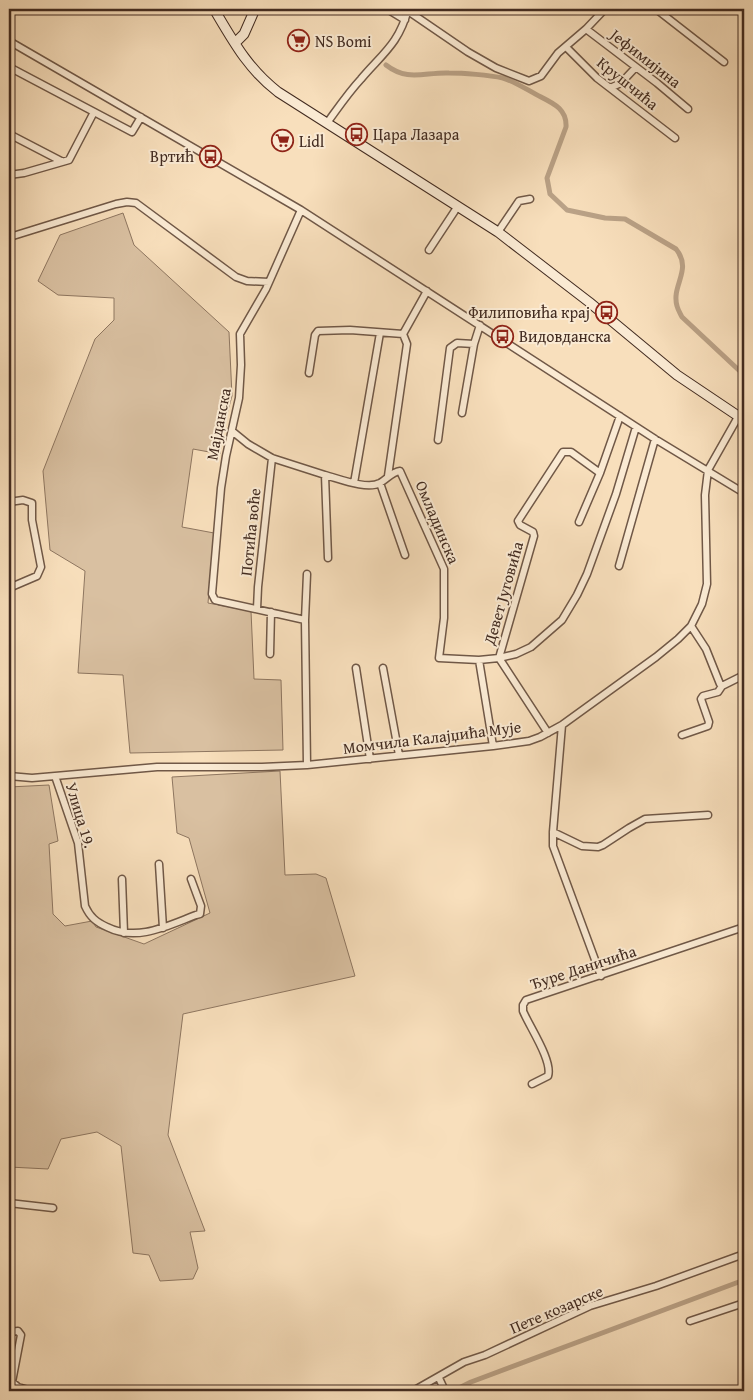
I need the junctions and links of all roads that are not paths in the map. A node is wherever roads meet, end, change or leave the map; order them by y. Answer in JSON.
{"nodes":[{"id":1,"x":214,"y":9,"type":"edge"},
{"id":2,"x":255,"y":9,"type":"edge"},
{"id":3,"x":388,"y":9,"type":"edge"},
{"id":4,"x":605,"y":9,"type":"edge"},
{"id":5,"x":656,"y":9,"type":"edge"},
{"id":6,"x":408,"y":10,"type":"edge"},
{"id":7,"x":405,"y":20,"type":"junction"},
{"id":8,"x":586,"y":29,"type":"junction"},
{"id":9,"x":232,"y":39,"type":"junction"},
{"id":10,"x":9,"y":41,"type":"edge"},
{"id":11,"x":566,"y":47,"type":"junction"},
{"id":12,"x":724,"y":62,"type":"dead end"},
{"id":13,"x":9,"y":67,"type":"edge"},
{"id":14,"x":636,"y":67,"type":"junction"},
{"id":15,"x":610,"y":88,"type":"junction"},
{"id":16,"x":688,"y":109,"type":"dead end"},
{"id":17,"x":94,"y":112,"type":"junction"},
{"id":18,"x":141,"y":117,"type":"junction"},
{"id":19,"x":327,"y":123,"type":"junction"},
{"id":20,"x":9,"y":134,"type":"edge"},
{"id":21,"x":675,"y":138,"type":"dead end"},
{"id":22,"x":61,"y":161,"type":"junction"},
{"id":23,"x":9,"y":175,"type":"edge"},
{"id":24,"x":530,"y":199,"type":"dead end"},
{"id":25,"x":458,"y":206,"type":"junction"},
{"id":26,"x":301,"y":210,"type":"junction"},
{"id":27,"x":9,"y":226,"type":"edge"},
{"id":28,"x":498,"y":232,"type":"junction"},
{"id":29,"x":429,"y":250,"type":"dead end"},
{"id":30,"x":269,"y":282,"type":"junction"},
{"id":31,"x":427,"y":291,"type":"junction"},
{"id":32,"x":480,"y":325,"type":"junction"},
{"id":33,"x":380,"y":333,"type":"junction"},
{"id":34,"x":403,"y":334,"type":"junction"},
{"id":35,"x":474,"y":344,"type":"junction"},
{"id":36,"x":309,"y":373,"type":"dead end"},
{"id":37,"x":462,"y":413,"type":"dead end"},
{"id":38,"x":620,"y":416,"type":"junction"},
{"id":39,"x":741,"y":418,"type":"edge"},
{"id":40,"x":636,"y":427,"type":"junction"},
{"id":41,"x":232,"y":431,"type":"junction"},
{"id":42,"x":655,"y":439,"type":"junction"},
{"id":43,"x":438,"y":440,"type":"dead end"},
{"id":44,"x":272,"y":458,"type":"junction"},
{"id":45,"x":708,"y":470,"type":"junction"},
{"id":46,"x":600,"y":473,"type":"junction"},
{"id":47,"x":325,"y":475,"type":"junction"},
{"id":48,"x":388,"y":476,"type":"junction"},
{"id":49,"x":380,"y":482,"type":"junction"},
{"id":50,"x":354,"y":483,"type":"junction"},
{"id":51,"x":744,"y":493,"type":"edge"},
{"id":52,"x":9,"y":502,"type":"edge"},
{"id":53,"x":578,"y":522,"type":"dead end"},
{"id":54,"x":406,"y":555,"type":"dead end"},
{"id":55,"x":328,"y":558,"type":"dead end"},
{"id":56,"x":619,"y":566,"type":"dead end"},
{"id":57,"x":307,"y":574,"type":"dead end"},
{"id":58,"x":9,"y":588,"type":"edge"},
{"id":59,"x":257,"y":609,"type":"junction"},
{"id":60,"x":270,"y":612,"type":"junction"},
{"id":61,"x":305,"y":620,"type":"junction"},
{"id":62,"x":691,"y":626,"type":"junction"},
{"id":63,"x":270,"y":654,"type":"dead end"},
{"id":64,"x":499,"y":658,"type":"junction"},
{"id":65,"x":479,"y":660,"type":"junction"},
{"id":66,"x":356,"y":668,"type":"dead end"},
{"id":67,"x":383,"y":668,"type":"dead end"},
{"id":68,"x":744,"y":675,"type":"edge"},
{"id":69,"x":722,"y":686,"type":"junction"},
{"id":70,"x":562,"y":725,"type":"junction"},
{"id":71,"x":548,"y":732,"type":"junction"},
{"id":72,"x":682,"y":735,"type":"dead end"},
{"id":73,"x":494,"y":746,"type":"junction"},
{"id":74,"x":399,"y":755,"type":"junction"},
{"id":75,"x":370,"y":759,"type":"junction"},
{"id":76,"x":307,"y":765,"type":"junction"},
{"id":77,"x":9,"y":776,"type":"edge"},
{"id":78,"x":55,"y":776,"type":"junction"},
{"id":79,"x":708,"y":815,"type":"dead end"},
{"id":80,"x":553,"y":832,"type":"junction"},
{"id":81,"x":159,"y":864,"type":"dead end"},
{"id":82,"x":122,"y":879,"type":"dead end"},
{"id":83,"x":191,"y":879,"type":"dead end"},
{"id":84,"x":744,"y":927,"type":"edge"},
{"id":85,"x":163,"y":928,"type":"junction"},
{"id":86,"x":124,"y":934,"type":"junction"},
{"id":87,"x":601,"y":976,"type":"junction"},
{"id":88,"x":532,"y":1084,"type":"dead end"},
{"id":89,"x":9,"y":1203,"type":"edge"},
{"id":90,"x":53,"y":1208,"type":"dead end"},
{"id":91,"x":744,"y":1254,"type":"edge"},
{"id":92,"x":744,"y":1303,"type":"edge"},
{"id":93,"x":690,"y":1321,"type":"dead end"},
{"id":94,"x":9,"y":1332,"type":"edge"},
{"id":95,"x":438,"y":1378,"type":"junction"},
{"id":96,"x":32,"y":1391,"type":"edge"},
{"id":97,"x":413,"y":1391,"type":"edge"},
{"id":98,"x":445,"y":1391,"type":"edge"}],
"edges":[{"from":1,"to":9,"type":"main road"},
{"from":2,"to":9,"type":"main road"},
{"from":3,"to":7,"type":"street"},
{"from":4,"to":8,"type":"street"},
{"from":5,"to":12,"type":"street"},
{"from":6,"to":7,"type":"street"},
{"from":6,"to":11,"type":"street"},
{"from":7,"to":19,"type":"street"},
{"from":8,"to":11,"type":"street"},
{"from":8,"to":14,"type":"street","name":"Јефимијина"},
{"from":9,"to":19,"type":"main road"},
{"from":10,"to":18,"type":"street"},
{"from":11,"to":15,"type":"street","name":"Крушчића"},
{"from":13,"to":17,"type":"street"},
{"from":14,"to":15,"type":"street"},
{"from":14,"to":16,"type":"street","name":"Јефимијина"},
{"from":15,"to":21,"type":"street","name":"Крушчића"},
{"from":17,"to":18,"type":"street"},
{"from":17,"to":22,"type":"street"},
{"from":18,"to":26,"type":"street"},
{"from":19,"to":25,"type":"main road"},
{"from":20,"to":22,"type":"street"},
{"from":22,"to":23,"type":"street"},
{"from":24,"to":28,"type":"street"},
{"from":25,"to":28,"type":"main road"},
{"from":25,"to":29,"type":"street"},
{"from":26,"to":30,"type":"street","name":"Мајданска"},
{"from":26,"to":31,"type":"street"},
{"from":27,"to":30,"type":"street"},
{"from":28,"to":39,"type":"main road"},
{"from":30,"to":41,"type":"street","name":"Мајданска"},
{"from":31,"to":32,"type":"street"},
{"from":31,"to":34,"type":"street"},
{"from":32,"to":35,"type":"street"},
{"from":32,"to":38,"type":"street"},
{"from":33,"to":34,"type":"street"},
{"from":33,"to":36,"type":"street"},
{"from":33,"to":50,"type":"street"},
{"from":34,"to":48,"type":"street"},
{"from":35,"to":37,"type":"street"},
{"from":35,"to":43,"type":"street"},
{"from":38,"to":40,"type":"street"},
{"from":38,"to":46,"type":"street"},
{"from":39,"to":45,"type":"street","name":"Момчила Калајџића Мује"},
{"from":40,"to":42,"type":"street"},
{"from":40,"to":64,"type":"street","name":"Омладинска"},
{"from":41,"to":44,"type":"street"},
{"from":41,"to":59,"type":"street","name":"Мајданска"},
{"from":42,"to":45,"type":"street"},
{"from":42,"to":56,"type":"street"},
{"from":44,"to":47,"type":"street"},
{"from":44,"to":59,"type":"street","name":"Потића воће"},
{"from":45,"to":51,"type":"street"},
{"from":45,"to":62,"type":"street","name":"Момчила Калајџића Мује"},
{"from":46,"to":53,"type":"street"},
{"from":46,"to":64,"type":"street","name":"Девет Југовића"},
{"from":47,"to":50,"type":"street"},
{"from":47,"to":55,"type":"street"},
{"from":48,"to":49,"type":"street"},
{"from":48,"to":65,"type":"street","name":"Омладинска"},
{"from":49,"to":50,"type":"street"},
{"from":49,"to":54,"type":"street"},
{"from":52,"to":58,"type":"street"},
{"from":57,"to":61,"type":"street"},
{"from":59,"to":60,"type":"street","name":"Мајданска"},
{"from":60,"to":61,"type":"street","name":"Мајданска"},
{"from":60,"to":63,"type":"street"},
{"from":61,"to":76,"type":"street"},
{"from":62,"to":69,"type":"street"},
{"from":62,"to":70,"type":"street","name":"Момчила Калајџића Мује"},
{"from":64,"to":65,"type":"street","name":"Омладинска"},
{"from":64,"to":71,"type":"street","name":"Девет Југовића"},
{"from":65,"to":73,"type":"street"},
{"from":66,"to":75,"type":"street"},
{"from":67,"to":74,"type":"street"},
{"from":68,"to":69,"type":"street"},
{"from":69,"to":72,"type":"street"},
{"from":70,"to":71,"type":"street","name":"Момчила Калајџића Мује"},
{"from":70,"to":80,"type":"street"},
{"from":71,"to":73,"type":"street","name":"Момчила Калајџића Мује"},
{"from":73,"to":74,"type":"street","name":"Момчила Калајџића Мује"},
{"from":74,"to":75,"type":"street","name":"Момчила Калајџића Мује"},
{"from":75,"to":76,"type":"street","name":"Момчила Калајџића Мује"},
{"from":76,"to":78,"type":"street","name":"Момчила Калајџића Мује"},
{"from":77,"to":78,"type":"street","name":"Момчила Калајџића Мује"},
{"from":78,"to":86,"type":"street","name":"Улица 19."},
{"from":79,"to":80,"type":"street"},
{"from":80,"to":87,"type":"street"},
{"from":81,"to":85,"type":"street"},
{"from":82,"to":86,"type":"street"},
{"from":83,"to":85,"type":"street","name":"Улица 19."},
{"from":84,"to":87,"type":"street","name":"Ђуре Даничића"},
{"from":85,"to":86,"type":"street","name":"Улица 19."},
{"from":87,"to":88,"type":"street","name":"Ђуре Даничића"},
{"from":89,"to":90,"type":"street"},
{"from":91,"to":95,"type":"street","name":"Пете козарске"},
{"from":92,"to":93,"type":"street"},
{"from":94,"to":96,"type":"street"},
{"from":95,"to":97,"type":"street","name":"Пете козарске"},
{"from":95,"to":98,"type":"street"}]}
